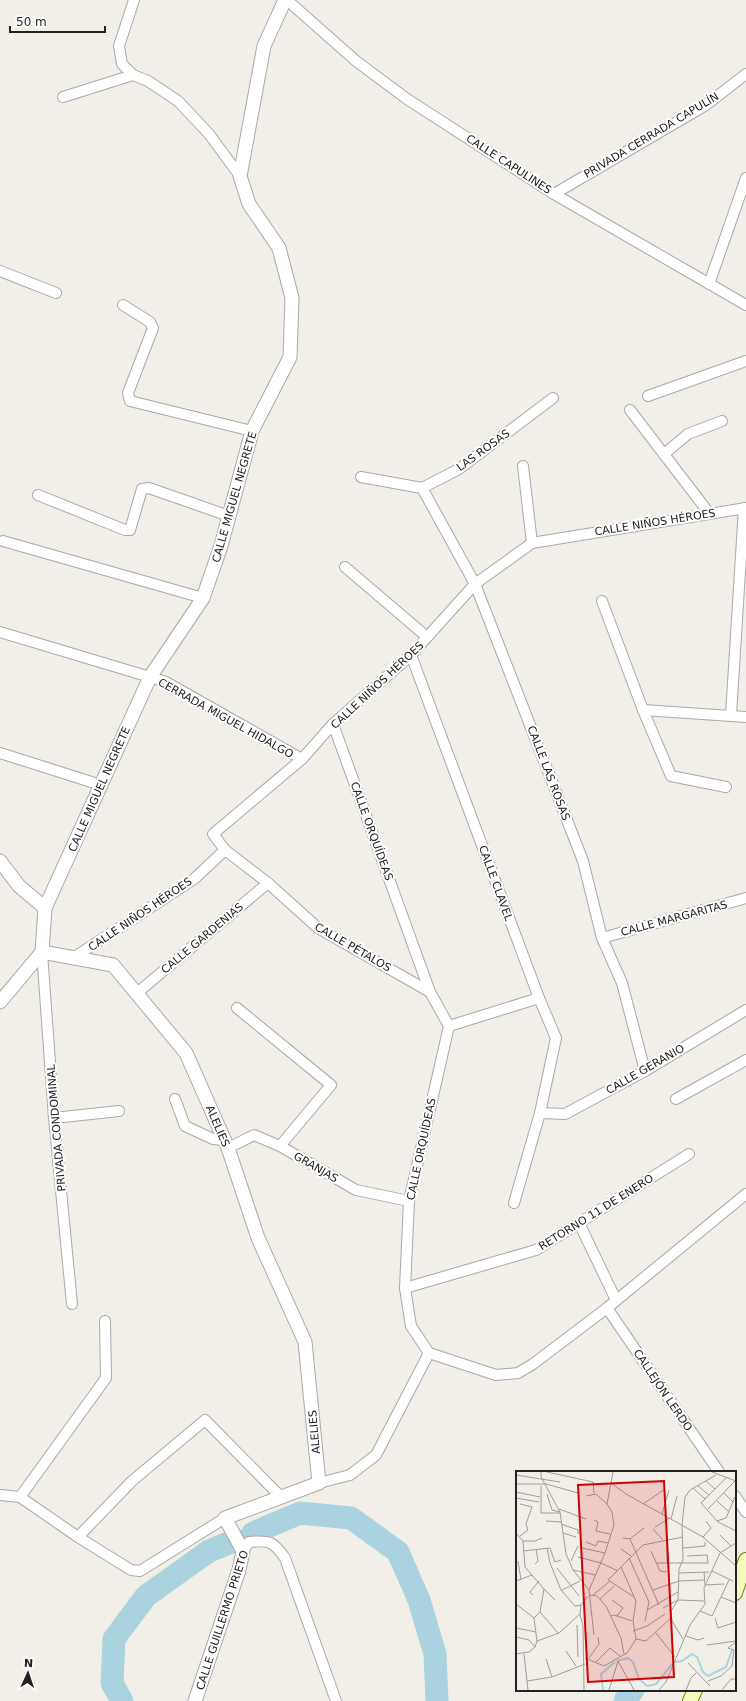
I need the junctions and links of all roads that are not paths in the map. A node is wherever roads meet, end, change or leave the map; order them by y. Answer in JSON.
{"nodes":[{"id":1,"x":134,"y":0,"type":"edge"},
{"id":2,"x":286,"y":0,"type":"edge"},
{"id":3,"x":746,"y":74,"type":"edge"},
{"id":4,"x":133,"y":75,"type":"junction"},
{"id":5,"x":63,"y":97,"type":"dead end"},
{"id":6,"x":240,"y":176,"type":"junction"},
{"id":7,"x":746,"y":178,"type":"edge"},
{"id":8,"x":554,"y":194,"type":"junction"},
{"id":9,"x":0,"y":271,"type":"edge"},
{"id":10,"x":709,"y":284,"type":"junction"},
{"id":11,"x":56,"y":293,"type":"dead end"},
{"id":12,"x":123,"y":305,"type":"dead end"},
{"id":13,"x":746,"y":306,"type":"edge"},
{"id":14,"x":746,"y":361,"type":"edge"},
{"id":15,"x":648,"y":396,"type":"dead end"},
{"id":16,"x":553,"y":398,"type":"dead end"},
{"id":17,"x":630,"y":410,"type":"dead end"},
{"id":18,"x":722,"y":421,"type":"dead end"},
{"id":19,"x":252,"y":431,"type":"junction"},
{"id":20,"x":664,"y":454,"type":"junction"},
{"id":21,"x":523,"y":466,"type":"dead end"},
{"id":22,"x":361,"y":478,"type":"dead end"},
{"id":23,"x":422,"y":488,"type":"junction"},
{"id":24,"x":38,"y":495,"type":"dead end"},
{"id":25,"x":745,"y":508,"type":"edge"},
{"id":26,"x":709,"y":514,"type":"junction"},
{"id":27,"x":229,"y":516,"type":"junction"},
{"id":28,"x":3,"y":541,"type":"dead end"},
{"id":29,"x":532,"y":543,"type":"junction"},
{"id":30,"x":345,"y":567,"type":"dead end"},
{"id":31,"x":475,"y":584,"type":"junction"},
{"id":32,"x":203,"y":598,"type":"junction"},
{"id":33,"x":602,"y":601,"type":"dead end"},
{"id":34,"x":0,"y":632,"type":"edge"},
{"id":35,"x":427,"y":637,"type":"junction"},
{"id":36,"x":411,"y":655,"type":"junction"},
{"id":37,"x":150,"y":677,"type":"junction"},
{"id":38,"x":643,"y":710,"type":"junction"},
{"id":39,"x":731,"y":715,"type":"junction"},
{"id":40,"x":746,"y":717,"type":"edge"},
{"id":41,"x":333,"y":724,"type":"junction"},
{"id":42,"x":0,"y":753,"type":"edge"},
{"id":43,"x":302,"y":760,"type":"junction"},
{"id":44,"x":101,"y":785,"type":"junction"},
{"id":45,"x":726,"y":787,"type":"dead end"},
{"id":46,"x":225,"y":850,"type":"junction"},
{"id":47,"x":0,"y":861,"type":"edge"},
{"id":48,"x":268,"y":883,"type":"junction"},
{"id":49,"x":746,"y":898,"type":"edge"},
{"id":50,"x":45,"y":908,"type":"junction"},
{"id":51,"x":602,"y":938,"type":"junction"},
{"id":52,"x":42,"y":952,"type":"junction"},
{"id":53,"x":73,"y":958,"type":"junction"},
{"id":54,"x":430,"y":992,"type":"junction"},
{"id":55,"x":137,"y":993,"type":"junction"},
{"id":56,"x":539,"y":998,"type":"junction"},
{"id":57,"x":0,"y":1002,"type":"edge"},
{"id":58,"x":237,"y":1008,"type":"dead end"},
{"id":59,"x":746,"y":1010,"type":"edge"},
{"id":60,"x":449,"y":1026,"type":"junction"},
{"id":61,"x":746,"y":1060,"type":"edge"},
{"id":62,"x":645,"y":1071,"type":"junction"},
{"id":63,"x":175,"y":1098,"type":"dead end"},
{"id":64,"x":676,"y":1099,"type":"dead end"},
{"id":65,"x":119,"y":1111,"type":"dead end"},
{"id":66,"x":540,"y":1113,"type":"junction"},
{"id":67,"x":54,"y":1118,"type":"junction"},
{"id":68,"x":226,"y":1144,"type":"junction"},
{"id":69,"x":280,"y":1146,"type":"junction"},
{"id":70,"x":690,"y":1154,"type":"dead end"},
{"id":71,"x":746,"y":1194,"type":"edge"},
{"id":72,"x":409,"y":1201,"type":"junction"},
{"id":73,"x":514,"y":1203,"type":"dead end"},
{"id":74,"x":579,"y":1223,"type":"junction"},
{"id":75,"x":405,"y":1288,"type":"junction"},
{"id":76,"x":616,"y":1300,"type":"junction"},
{"id":77,"x":72,"y":1304,"type":"dead end"},
{"id":78,"x":607,"y":1308,"type":"junction"},
{"id":79,"x":105,"y":1321,"type":"dead end"},
{"id":80,"x":428,"y":1353,"type":"junction"},
{"id":81,"x":718,"y":1471,"type":"edge"},
{"id":82,"x":319,"y":1483,"type":"junction"},
{"id":83,"x":0,"y":1495,"type":"edge"},
{"id":84,"x":20,"y":1497,"type":"junction"},
{"id":85,"x":281,"y":1497,"type":"junction"},
{"id":86,"x":736,"y":1497,"type":"edge"},
{"id":87,"x":746,"y":1512,"type":"edge"},
{"id":88,"x":225,"y":1518,"type":"junction"},
{"id":89,"x":78,"y":1537,"type":"junction"},
{"id":90,"x":243,"y":1551,"type":"junction"},
{"id":91,"x":746,"y":1560,"type":"edge"},
{"id":92,"x":736,"y":1590,"type":"edge"},
{"id":93,"x":695,"y":1691,"type":"edge"},
{"id":94,"x":195,"y":1701,"type":"edge"},
{"id":95,"x":336,"y":1701,"type":"edge"},
{"id":96,"x":690,"y":1701,"type":"edge"}],
"edges":[{"from":1,"to":4,"type":"street"},
{"from":2,"to":6,"type":"street","name":"CALLE MIGUEL NEGRETE"},
{"from":2,"to":8,"type":"street","name":"CALLE CAPULINES"},
{"from":3,"to":8,"type":"street","name":"PRIVADA CERRADA CAPULÍN"},
{"from":4,"to":5,"type":"street"},
{"from":4,"to":6,"type":"street"},
{"from":6,"to":19,"type":"street","name":"CALLE MIGUEL NEGRETE"},
{"from":7,"to":10,"type":"street"},
{"from":8,"to":10,"type":"street","name":"CALLE CAPULINES"},
{"from":9,"to":11,"type":"street"},
{"from":10,"to":13,"type":"street","name":"CALLE CAPULINES"},
{"from":12,"to":19,"type":"street"},
{"from":14,"to":15,"type":"street"},
{"from":16,"to":23,"type":"street","name":"LAS ROSAS"},
{"from":17,"to":20,"type":"street"},
{"from":18,"to":20,"type":"street"},
{"from":19,"to":27,"type":"street","name":"CALLE MIGUEL NEGRETE"},
{"from":20,"to":26,"type":"street"},
{"from":21,"to":29,"type":"street"},
{"from":22,"to":23,"type":"street"},
{"from":23,"to":31,"type":"street","name":"CALLE LAS ROSAS"},
{"from":24,"to":27,"type":"street"},
{"from":25,"to":26,"type":"street","name":"CALLE NIÑOS HÉROES"},
{"from":25,"to":39,"type":"street"},
{"from":26,"to":29,"type":"street","name":"CALLE NIÑOS HÉROES"},
{"from":27,"to":32,"type":"street","name":"CALLE MIGUEL NEGRETE"},
{"from":28,"to":32,"type":"street"},
{"from":29,"to":31,"type":"street","name":"CALLE NIÑOS HÉROES"},
{"from":30,"to":35,"type":"street"},
{"from":31,"to":35,"type":"street","name":"CALLE NIÑOS HÉROES"},
{"from":31,"to":51,"type":"street","name":"CALLE LAS ROSAS"},
{"from":32,"to":37,"type":"street","name":"CALLE MIGUEL NEGRETE"},
{"from":33,"to":38,"type":"street"},
{"from":34,"to":37,"type":"street","name":"CERRADA MIGUEL HIDALGO"},
{"from":35,"to":36,"type":"street","name":"CALLE NIÑOS HÉROES"},
{"from":36,"to":41,"type":"street","name":"CALLE NIÑOS HÉROES"},
{"from":36,"to":56,"type":"street","name":"CALLE CLAVEL"},
{"from":37,"to":43,"type":"street","name":"CERRADA MIGUEL HIDALGO"},
{"from":37,"to":44,"type":"street","name":"CALLE MIGUEL NEGRETE"},
{"from":38,"to":39,"type":"street"},
{"from":38,"to":45,"type":"street"},
{"from":39,"to":40,"type":"street"},
{"from":41,"to":43,"type":"street","name":"CALLE NIÑOS HÉROES"},
{"from":41,"to":54,"type":"street","name":"CALLE ORQUÍDEAS"},
{"from":42,"to":44,"type":"street"},
{"from":43,"to":46,"type":"street","name":"CALLE NIÑOS HÉROES"},
{"from":44,"to":50,"type":"street","name":"CALLE MIGUEL NEGRETE"},
{"from":46,"to":48,"type":"street","name":"CALLE PÉTALOS"},
{"from":46,"to":53,"type":"street","name":"CALLE NIÑOS HÉROES"},
{"from":47,"to":50,"type":"street"},
{"from":48,"to":54,"type":"street","name":"CALLE PÉTALOS"},
{"from":48,"to":55,"type":"street","name":"CALLE GARDENIAS"},
{"from":49,"to":51,"type":"street","name":"CALLE MARGARITAS"},
{"from":50,"to":52,"type":"street"},
{"from":51,"to":62,"type":"street","name":"CALLE LAS ROSAS"},
{"from":52,"to":53,"type":"street","name":"ALELIES"},
{"from":52,"to":57,"type":"street"},
{"from":52,"to":67,"type":"street","name":"PRIVADA CONDOMINAL"},
{"from":53,"to":55,"type":"street","name":"ALELIES"},
{"from":54,"to":60,"type":"street","name":"CALLE ORQUÍDEAS"},
{"from":55,"to":68,"type":"street","name":"ALELIES"},
{"from":56,"to":60,"type":"street"},
{"from":56,"to":66,"type":"street","name":"CALLE CLAVEL"},
{"from":58,"to":69,"type":"street"},
{"from":59,"to":62,"type":"street","name":"CALLE GERANIO"},
{"from":60,"to":72,"type":"street","name":"CALLE ORQUÍDEAS"},
{"from":61,"to":64,"type":"street"},
{"from":62,"to":66,"type":"street","name":"CALLE GERANIO"},
{"from":63,"to":68,"type":"street"},
{"from":65,"to":67,"type":"street"},
{"from":66,"to":73,"type":"street","name":"CALLE CLAVEL"},
{"from":67,"to":77,"type":"street","name":"PRIVADA CONDOMINAL"},
{"from":68,"to":69,"type":"street","name":"GRANJAS"},
{"from":68,"to":82,"type":"street","name":"ALELIES"},
{"from":69,"to":72,"type":"street","name":"GRANJAS"},
{"from":70,"to":74,"type":"street","name":"RETORNO 11 DE ENERO"},
{"from":71,"to":76,"type":"street"},
{"from":72,"to":75,"type":"street","name":"CALLE ORQUÍDEAS"},
{"from":74,"to":75,"type":"street","name":"RETORNO 11 DE ENERO"},
{"from":74,"to":76,"type":"street"},
{"from":75,"to":80,"type":"street","name":"CALLE ORQUÍDEAS"},
{"from":76,"to":78,"type":"street"},
{"from":78,"to":80,"type":"street"},
{"from":78,"to":81,"type":"street","name":"CALLEJÓN LERDO"},
{"from":79,"to":84,"type":"street"},
{"from":80,"to":82,"type":"street"},
{"from":82,"to":85,"type":"street"},
{"from":83,"to":84,"type":"street"},
{"from":84,"to":89,"type":"street"},
{"from":85,"to":88,"type":"street"},
{"from":85,"to":89,"type":"street"},
{"from":86,"to":87,"type":"street"},
{"from":88,"to":89,"type":"street"},
{"from":88,"to":90,"type":"street"},
{"from":90,"to":94,"type":"street","name":"CALLE GUILLERMO PRIETO"},
{"from":90,"to":95,"type":"street","name":"CALLE GUILLERMO PRIETO"},
{"from":91,"to":92,"type":"main road"},
{"from":93,"to":96,"type":"main road"}]}
